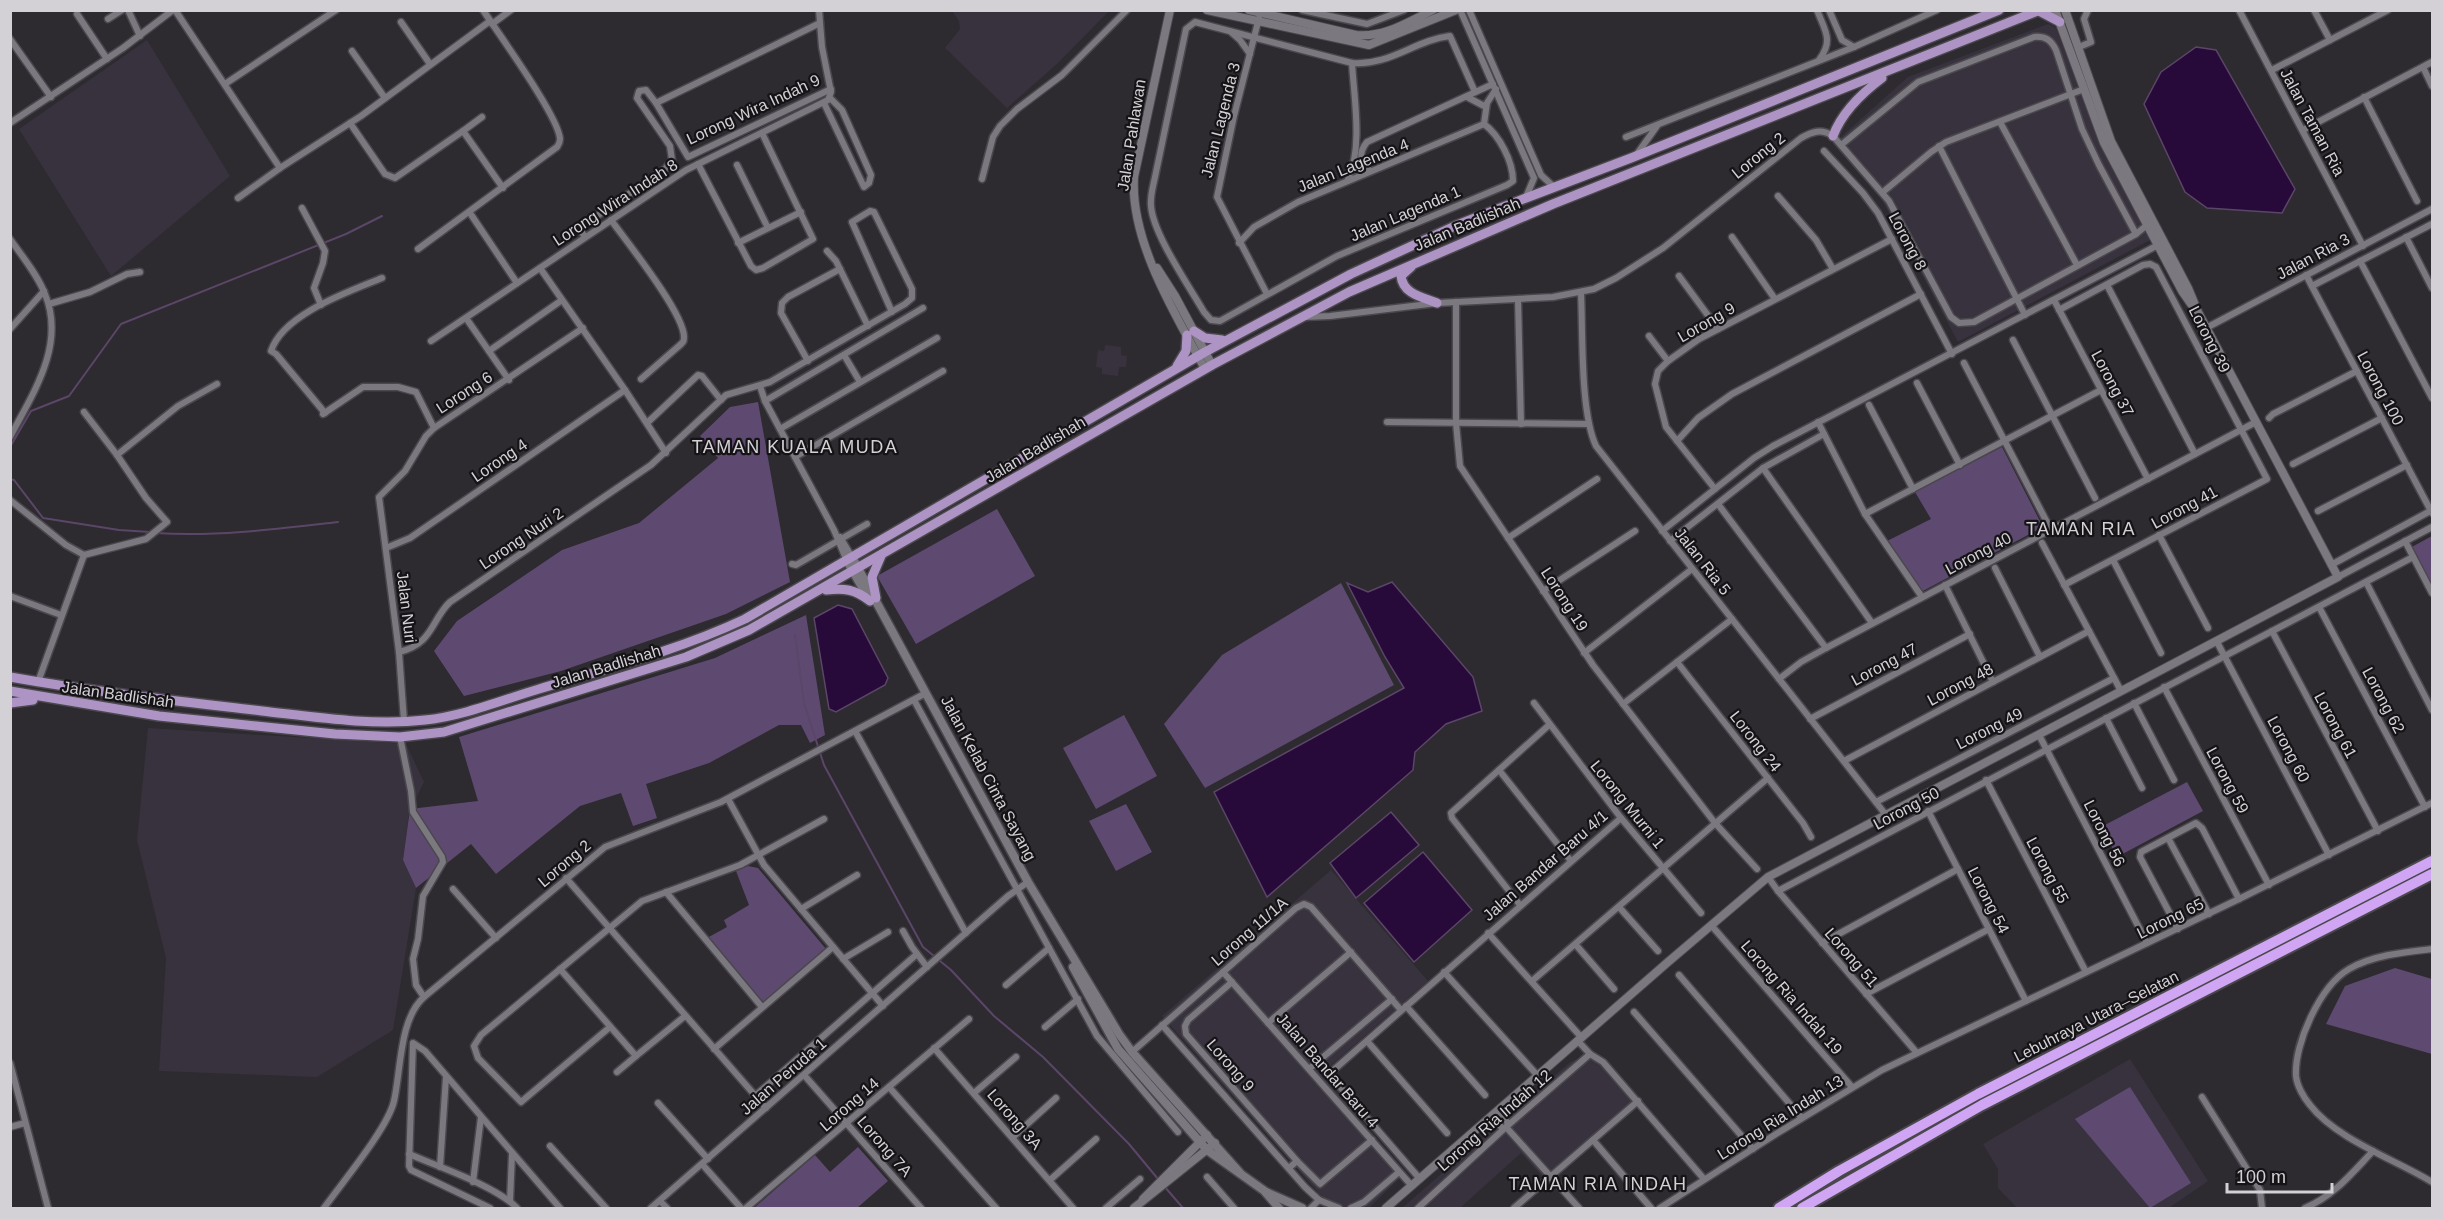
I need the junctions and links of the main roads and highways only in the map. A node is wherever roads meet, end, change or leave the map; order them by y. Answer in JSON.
{"nodes":[{"id":1,"x":1999,"y":10,"type":"edge"},
{"id":2,"x":2040,"y":11,"type":"edge"},
{"id":3,"x":2060,"y":22,"type":"road end"},
{"id":4,"x":1894,"y":70,"type":"junction"},
{"id":5,"x":1833,"y":136,"type":"road end"},
{"id":6,"x":1433,"y":254,"type":"junction"},
{"id":7,"x":1433,"y":304,"type":"road end"},
{"id":8,"x":1228,"y":339,"type":"junction"},
{"id":9,"x":1174,"y":370,"type":"junction"},
{"id":10,"x":881,"y":555,"type":"junction"},
{"id":11,"x":850,"y":559,"type":"junction"},
{"id":12,"x":856,"y":570,"type":"junction"},
{"id":13,"x":820,"y":590,"type":"junction"},
{"id":14,"x":873,"y":600,"type":"junction"},
{"id":15,"x":649,"y":657,"type":"junction"},
{"id":16,"x":652,"y":668,"type":"junction"},
{"id":17,"x":10,"y":677,"type":"edge"},
{"id":18,"x":10,"y":692,"type":"edge"},
{"id":19,"x":63,"y":701,"type":"junction"},
{"id":20,"x":10,"y":703,"type":"edge"},
{"id":21,"x":2433,"y":861,"type":"edge"},
{"id":22,"x":2433,"y":874,"type":"edge"},
{"id":23,"x":1059,"y":937,"type":"junction"},
{"id":24,"x":1240,"y":1173,"type":"junction"},
{"id":25,"x":1266,"y":1192,"type":"junction"},
{"id":26,"x":1279,"y":1209,"type":"edge"},
{"id":27,"x":1302,"y":1209,"type":"edge"},
{"id":28,"x":1779,"y":1209,"type":"edge"},
{"id":29,"x":1802,"y":1209,"type":"edge"}],
"edges":[{"from":1,"to":8,"type":"main road","name":"Jalan Badlishah"},
{"from":2,"to":3,"type":"main road"},
{"from":2,"to":4,"type":"main road","name":"Jalan Badlishah"},
{"from":4,"to":5,"type":"main road"},
{"from":4,"to":6,"type":"main road","name":"Jalan Badlishah"},
{"from":6,"to":7,"type":"main road"},
{"from":6,"to":10,"type":"main road","name":"Jalan Badlishah"},
{"from":8,"to":9,"type":"main road","name":"Jalan Badlishah"},
{"from":8,"to":9,"type":"main road"},
{"from":9,"to":11,"type":"main road","name":"Jalan Badlishah"},
{"from":10,"to":12,"type":"main road","name":"Jalan Badlishah"},
{"from":10,"to":14,"type":"main road"},
{"from":11,"to":12,"type":"main road","name":"Jalan Kelab Cinta Sayang"},
{"from":11,"to":15,"type":"main road","name":"Jalan Badlishah"},
{"from":12,"to":13,"type":"main road","name":"Jalan Badlishah"},
{"from":12,"to":14,"type":"main road","name":"Jalan Kelab Cinta Sayang"},
{"from":13,"to":14,"type":"main road"},
{"from":13,"to":16,"type":"main road","name":"Jalan Badlishah"},
{"from":14,"to":23,"type":"main road","name":"Jalan Kelab Cinta Sayang"},
{"from":15,"to":16,"type":"main road"},
{"from":15,"to":17,"type":"main road","name":"Jalan Badlishah"},
{"from":16,"to":19,"type":"main road","name":"Jalan Badlishah"},
{"from":18,"to":19,"type":"main road","name":"Jalan Badlishah"},
{"from":19,"to":20,"type":"main road"},
{"from":21,"to":28,"type":"highway","name":"Lebuhraya Utara–Selatan"},
{"from":22,"to":29,"type":"highway","name":"Lebuhraya Utara–Selatan"},
{"from":23,"to":24,"type":"main road","name":"Jalan Kelab Cinta Sayang"},
{"from":23,"to":24,"type":"main road","name":"Jalan Kelab Cinta Sayang"},
{"from":24,"to":25,"type":"main road","name":"Jalan Kelab Cinta Sayang"},
{"from":25,"to":26,"type":"main road","name":"Jalan Kelab Cinta Sayang"},
{"from":25,"to":27,"type":"main road","name":"Jalan Kelab Cinta Sayang"}]}
